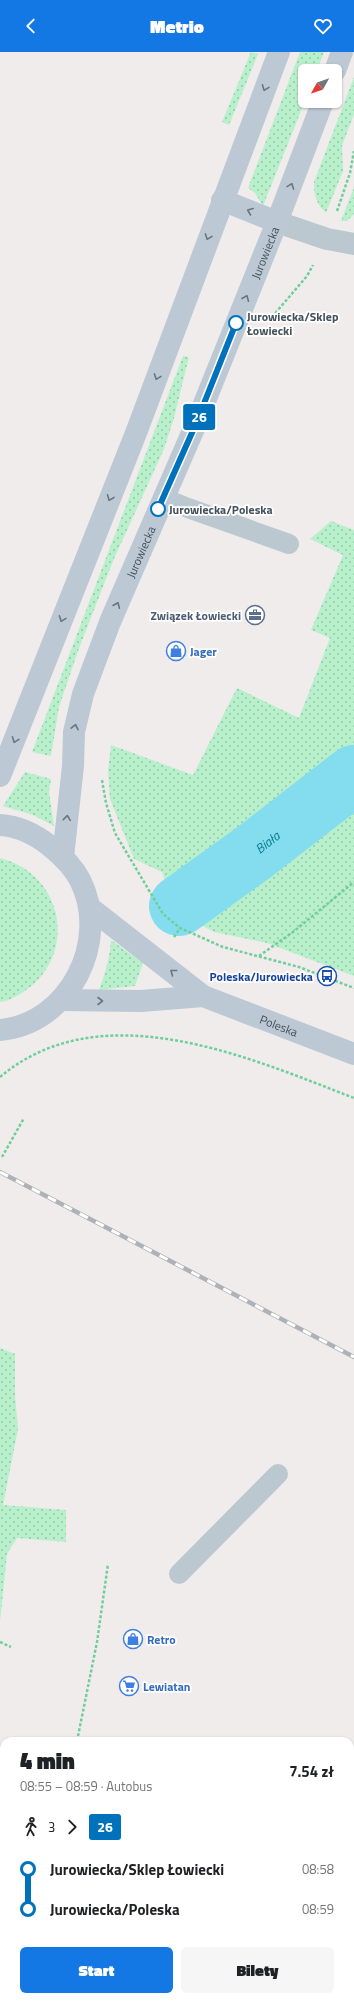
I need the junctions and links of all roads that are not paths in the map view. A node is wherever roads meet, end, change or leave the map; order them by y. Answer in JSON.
{"nodes":[{"id":1,"x":279,"y":52,"type":"edge"},
{"id":2,"x":342,"y":52,"type":"edge"},
{"id":3,"x":338,"y":64,"type":"edge"},
{"id":4,"x":321,"y":108,"type":"edge"},
{"id":5,"x":222,"y":200,"type":"junction"},
{"id":6,"x":277,"y":222,"type":"junction"},
{"id":7,"x":354,"y":244,"type":"edge"},
{"id":8,"x":163,"y":498,"type":"junction"},
{"id":9,"x":289,"y":544,"type":"dead end"},
{"id":10,"x":0,"y":776,"type":"edge"},
{"id":11,"x":0,"y":825,"type":"edge"},
{"id":12,"x":63,"y":857,"type":"junction"},
{"id":13,"x":89,"y":907,"type":"junction"},
{"id":14,"x":203,"y":996,"type":"junction"},
{"id":15,"x":61,"y":1000,"type":"junction"},
{"id":16,"x":0,"y":1030,"type":"edge"},
{"id":17,"x":354,"y":1054,"type":"edge"},
{"id":18,"x":278,"y":1474,"type":"dead end"},
{"id":19,"x":179,"y":1574,"type":"dead end"}],
"edges":[{"from":1,"to":5,"type":"street","one_way":true},
{"from":2,"to":3,"type":"street"},
{"from":6,"to":4,"type":"street","name":"Jurowiecka","one_way":true},
{"from":6,"to":5,"type":"street","one_way":true},
{"from":5,"to":10,"type":"street","one_way":true},
{"from":6,"to":7,"type":"street"},
{"from":8,"to":6,"type":"street","name":"Jurowiecka","one_way":true},
{"from":8,"to":9,"type":"lane"},
{"from":12,"to":8,"type":"street","name":"Jurowiecka","one_way":true},
{"from":11,"to":12,"type":"street"},
{"from":12,"to":13,"type":"street"},
{"from":14,"to":13,"type":"street","name":"Poleska","one_way":true},
{"from":13,"to":15,"type":"street"},
{"from":15,"to":14,"type":"street","name":"Poleska","one_way":true},
{"from":14,"to":17,"type":"street","name":"Poleska"},
{"from":15,"to":16,"type":"street"},
{"from":18,"to":19,"type":"lane"}]}
